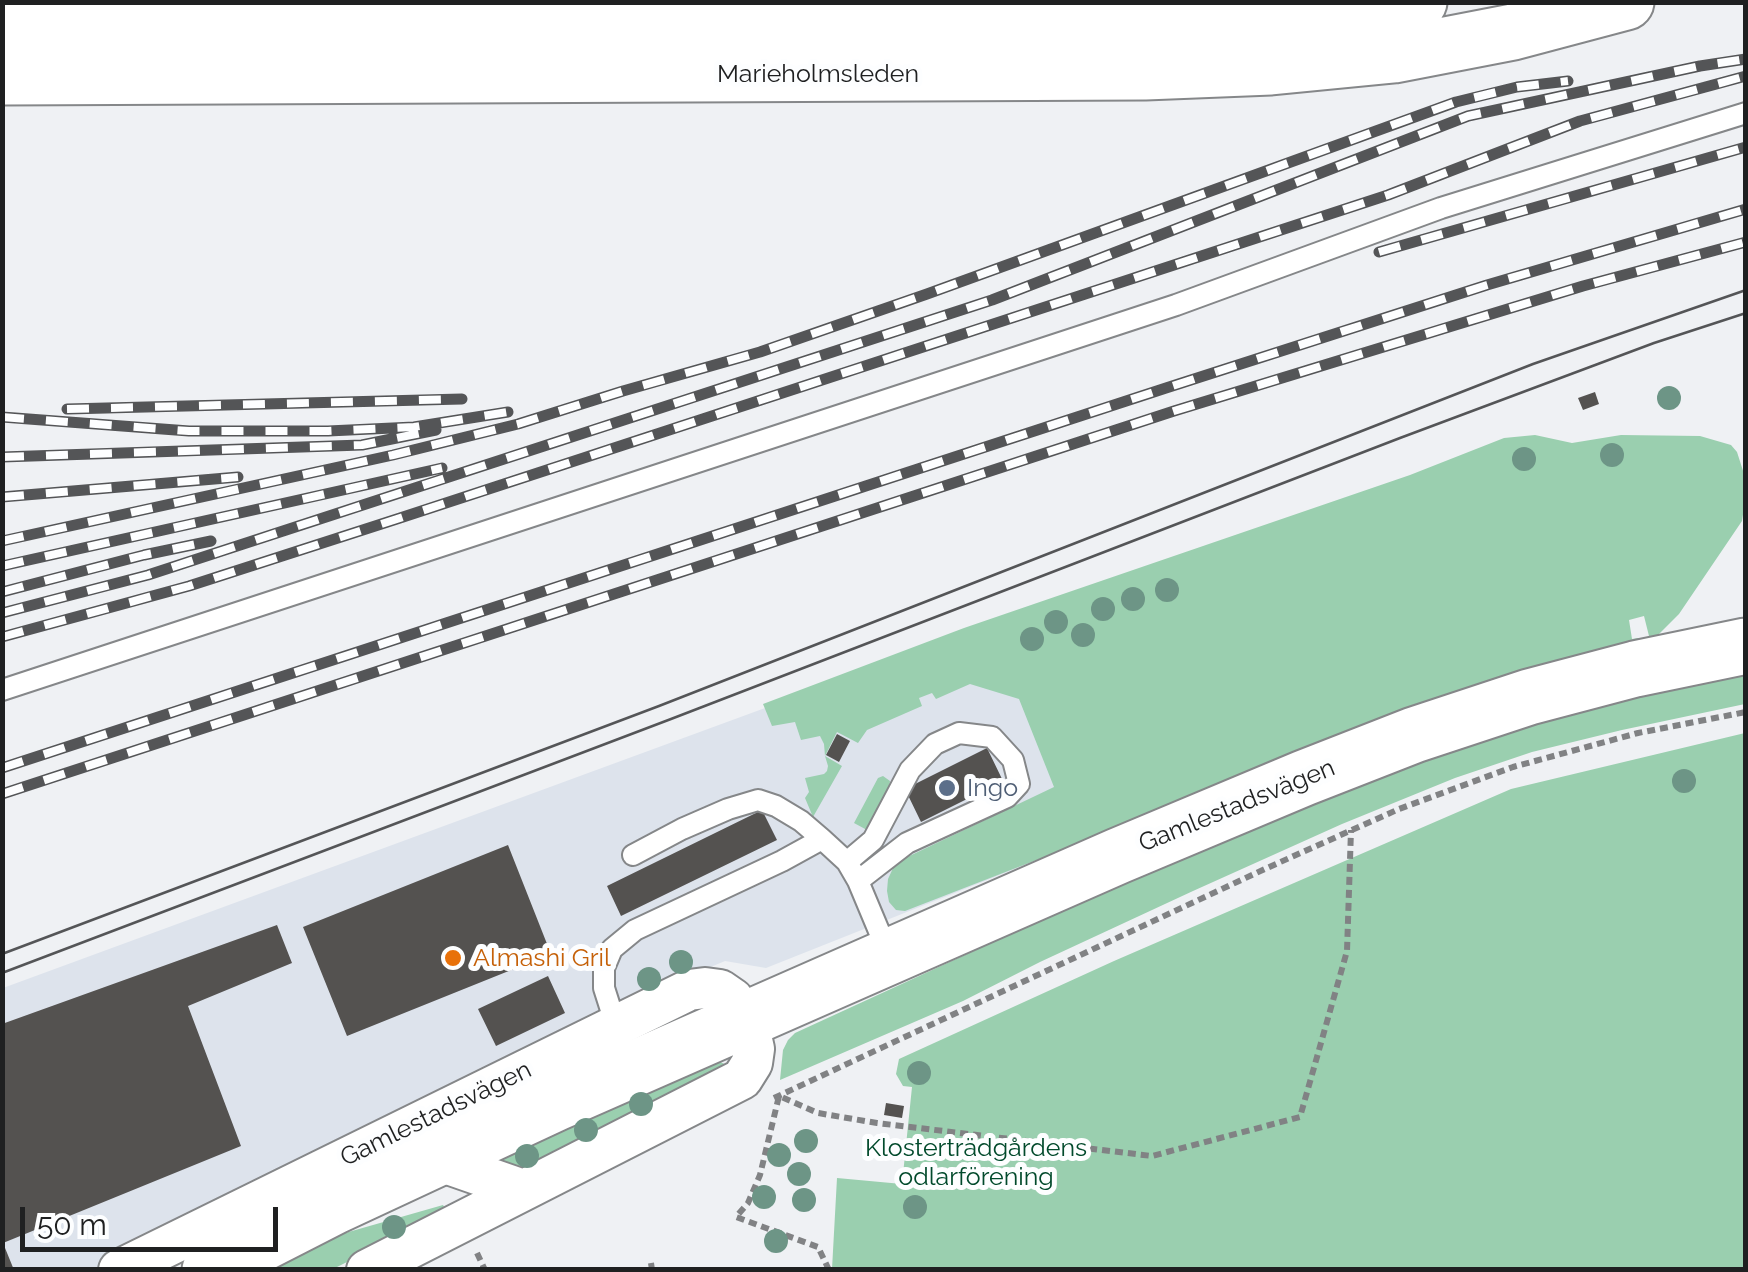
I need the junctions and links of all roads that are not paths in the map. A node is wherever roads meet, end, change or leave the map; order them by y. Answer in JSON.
{"nodes":[{"id":1,"x":1418,"y":2,"type":"edge"},
{"id":2,"x":1626,"y":2,"type":"edge"},
{"id":3,"x":2,"y":32,"type":"edge"},
{"id":4,"x":2,"y":78,"type":"edge"},
{"id":5,"x":1746,"y":112,"type":"edge"},
{"id":6,"x":1746,"y":646,"type":"edge"},
{"id":7,"x":2,"y":690,"type":"edge"},
{"id":8,"x":822,"y":839,"type":"junction"},
{"id":9,"x":633,"y":855,"type":"dead end"},
{"id":10,"x":848,"y":862,"type":"junction"},
{"id":11,"x":858,"y":882,"type":"junction"},
{"id":12,"x":890,"y":957,"type":"junction"},
{"id":13,"x":747,"y":1018,"type":"junction"},
{"id":14,"x":630,"y":1045,"type":"junction"},
{"id":15,"x":434,"y":1159,"type":"junction"},
{"id":16,"x":523,"y":1190,"type":"junction"},
{"id":17,"x":120,"y":1270,"type":"edge"},
{"id":18,"x":210,"y":1270,"type":"edge"},
{"id":19,"x":368,"y":1270,"type":"edge"}],
"edges":[{"from":1,"to":3,"type":"main road","name":"Marieholmsleden"},
{"from":2,"to":4,"type":"main road","name":"Marieholmsleden"},
{"from":5,"to":7,"type":"lane"},
{"from":6,"to":12,"type":"main road","name":"Gamlestadsvägen"},
{"from":8,"to":9,"type":"lane"},
{"from":8,"to":10,"type":"lane"},
{"from":8,"to":14,"type":"lane"},
{"from":10,"to":11,"type":"lane"},
{"from":10,"to":11,"type":"lane"},
{"from":11,"to":12,"type":"lane"},
{"from":12,"to":13,"type":"main road","name":"Gamlestadsvägen"},
{"from":13,"to":14,"type":"main road","name":"Gamlestadsvägen"},
{"from":13,"to":16,"type":"street"},
{"from":14,"to":15,"type":"main road","name":"Gamlestadsvägen"},
{"from":14,"to":17,"type":"street","name":"Gamlestadsvägen"},
{"from":15,"to":16,"type":"street"},
{"from":15,"to":18,"type":"main road","name":"Gamlestadsvägen"},
{"from":16,"to":19,"type":"street"}]}
